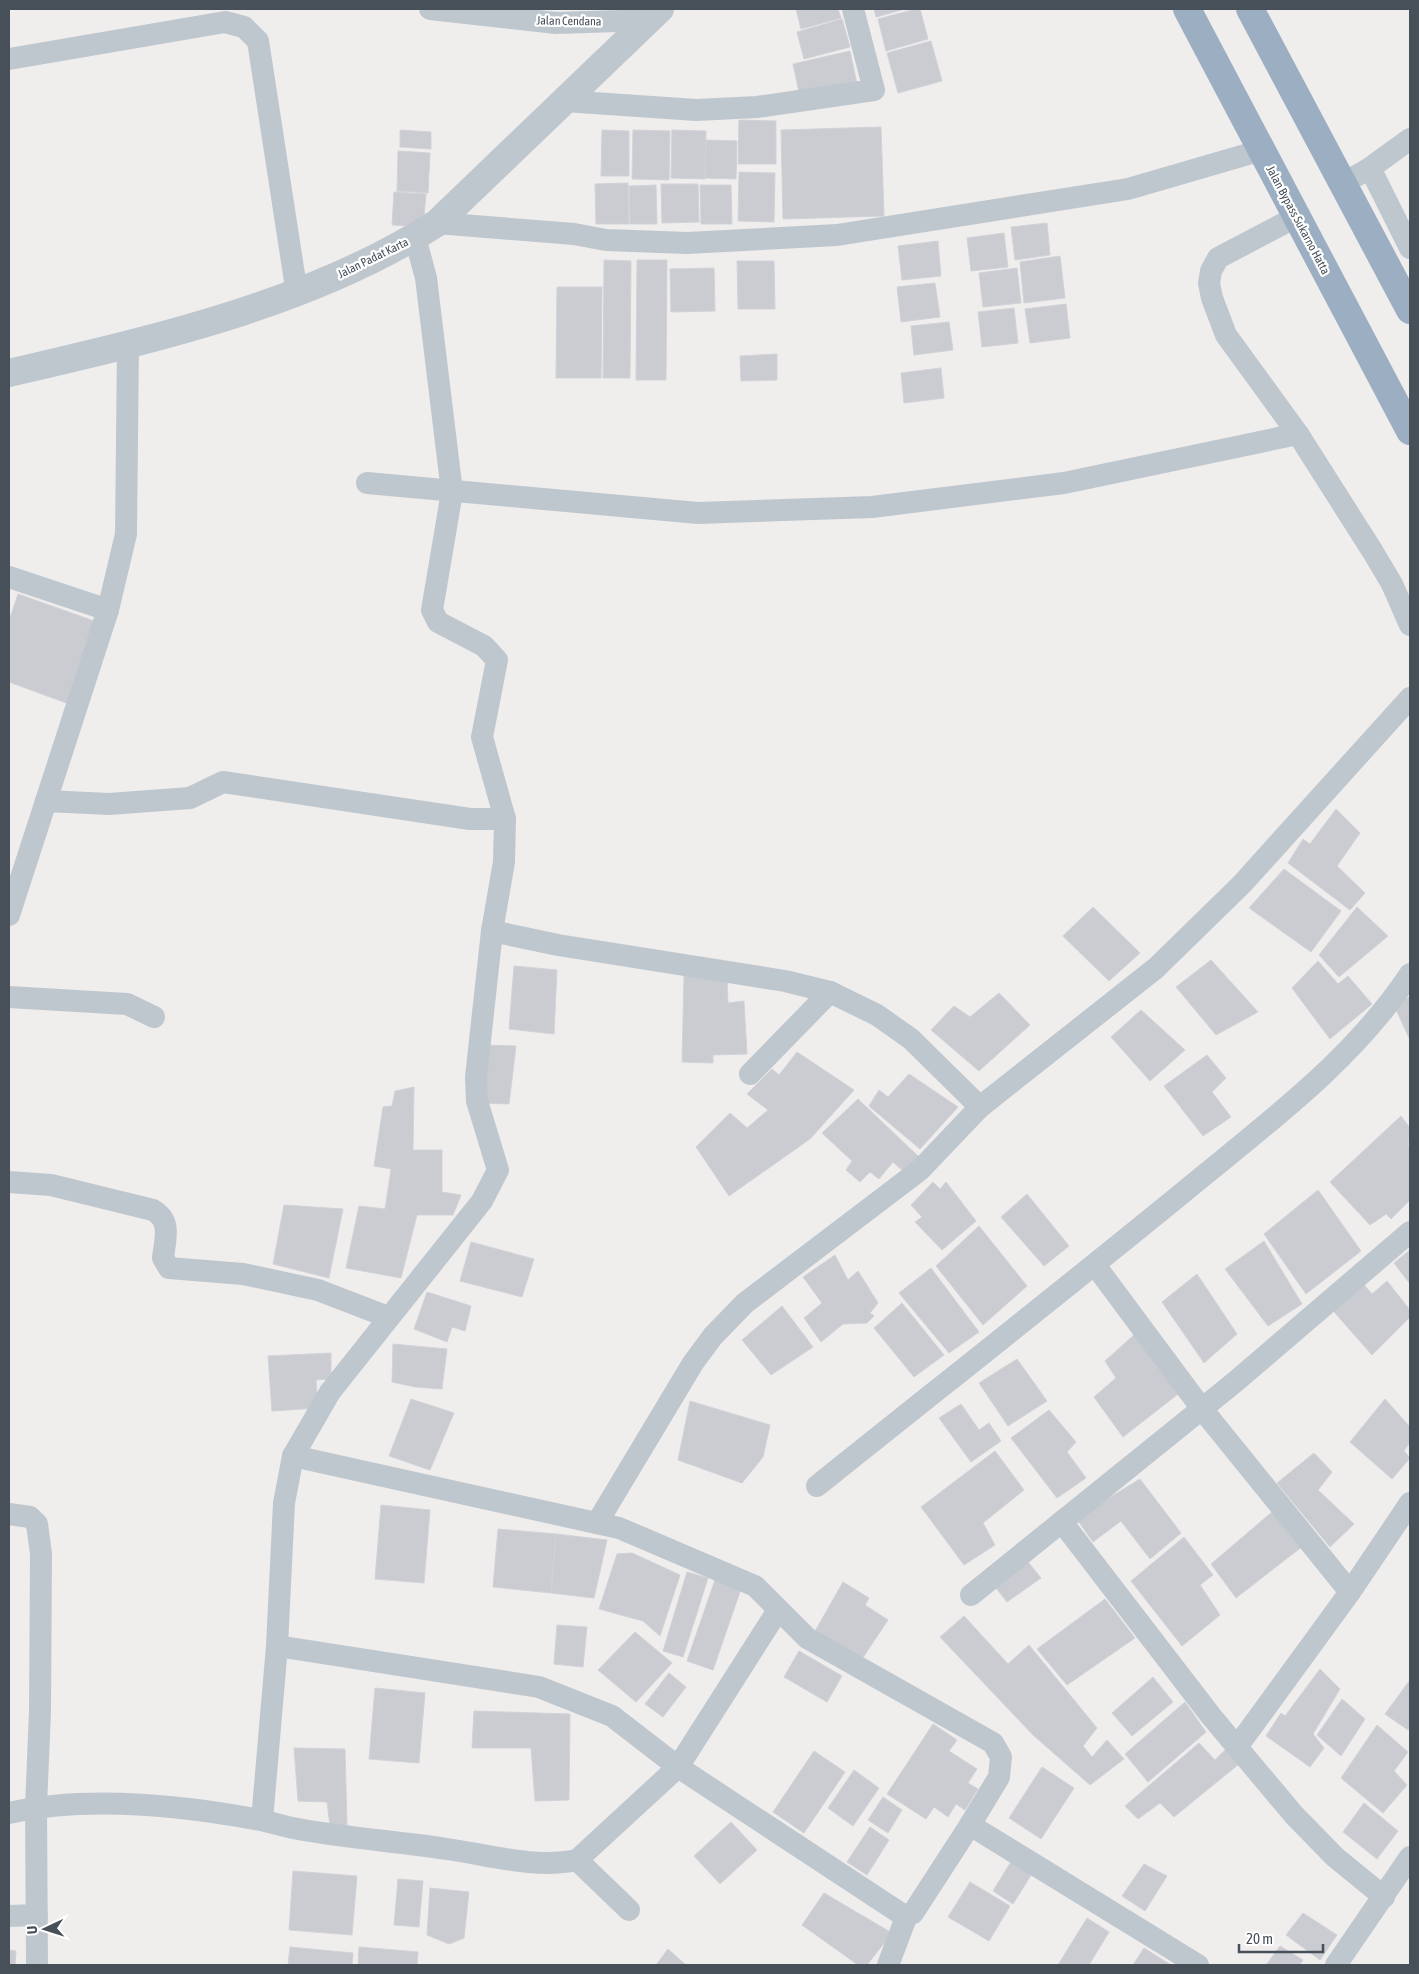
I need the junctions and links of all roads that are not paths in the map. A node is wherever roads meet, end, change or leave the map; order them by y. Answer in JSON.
{"nodes":[{"id":1,"x":430,"y":9,"type":"edge"},
{"id":2,"x":854,"y":9,"type":"edge"},
{"id":3,"x":1187,"y":9,"type":"edge"},
{"id":4,"x":1250,"y":9,"type":"edge"},
{"id":5,"x":655,"y":14,"type":"edge"},
{"id":6,"x":225,"y":16,"type":"edge"},
{"id":7,"x":556,"y":16,"type":"edge"},
{"id":8,"x":9,"y":58,"type":"edge"},
{"id":9,"x":564,"y":101,"type":"junction"},
{"id":10,"x":1410,"y":139,"type":"edge"},
{"id":11,"x":1262,"y":150,"type":"junction"},
{"id":12,"x":1370,"y":168,"type":"junction"},
{"id":13,"x":1342,"y":184,"type":"junction"},
{"id":14,"x":1296,"y":217,"type":"junction"},
{"id":15,"x":437,"y":223,"type":"junction"},
{"id":16,"x":415,"y":238,"type":"junction"},
{"id":17,"x":1410,"y":248,"type":"edge"},
{"id":18,"x":297,"y":294,"type":"junction"},
{"id":19,"x":1410,"y":310,"type":"edge"},
{"id":20,"x":128,"y":345,"type":"junction"},
{"id":21,"x":9,"y":373,"type":"edge"},
{"id":22,"x":1410,"y":431,"type":"edge"},
{"id":23,"x":1298,"y":434,"type":"junction"},
{"id":24,"x":367,"y":483,"type":"dead end"},
{"id":25,"x":452,"y":492,"type":"junction"},
{"id":26,"x":9,"y":577,"type":"edge"},
{"id":27,"x":108,"y":610,"type":"junction"},
{"id":28,"x":1410,"y":625,"type":"edge"},
{"id":29,"x":1410,"y":698,"type":"edge"},
{"id":30,"x":46,"y":801,"type":"junction"},
{"id":31,"x":505,"y":819,"type":"junction"},
{"id":32,"x":9,"y":915,"type":"edge"},
{"id":33,"x":492,"y":931,"type":"junction"},
{"id":34,"x":1410,"y":974,"type":"edge"},
{"id":35,"x":830,"y":992,"type":"junction"},
{"id":36,"x":9,"y":998,"type":"edge"},
{"id":37,"x":154,"y":1017,"type":"dead end"},
{"id":38,"x":750,"y":1074,"type":"dead end"},
{"id":39,"x":980,"y":1107,"type":"junction"},
{"id":40,"x":9,"y":1182,"type":"edge"},
{"id":41,"x":1410,"y":1232,"type":"edge"},
{"id":42,"x":1094,"y":1265,"type":"junction"},
{"id":43,"x":388,"y":1317,"type":"junction"},
{"id":44,"x":1202,"y":1409,"type":"junction"},
{"id":45,"x":293,"y":1456,"type":"junction"},
{"id":46,"x":817,"y":1486,"type":"dead end"},
{"id":47,"x":1410,"y":1503,"type":"edge"},
{"id":48,"x":9,"y":1514,"type":"edge"},
{"id":49,"x":1062,"y":1522,"type":"junction"},
{"id":50,"x":597,"y":1523,"type":"junction"},
{"id":51,"x":1350,"y":1592,"type":"junction"},
{"id":52,"x":972,"y":1595,"type":"dead end"},
{"id":53,"x":778,"y":1610,"type":"junction"},
{"id":54,"x":278,"y":1646,"type":"junction"},
{"id":55,"x":1237,"y":1747,"type":"junction"},
{"id":56,"x":671,"y":1761,"type":"junction"},
{"id":57,"x":36,"y":1807,"type":"junction"},
{"id":58,"x":9,"y":1813,"type":"edge"},
{"id":59,"x":262,"y":1820,"type":"junction"},
{"id":60,"x":970,"y":1825,"type":"junction"},
{"id":61,"x":1410,"y":1857,"type":"edge"},
{"id":62,"x":577,"y":1860,"type":"junction"},
{"id":63,"x":1384,"y":1897,"type":"junction"},
{"id":64,"x":629,"y":1910,"type":"dead end"},
{"id":65,"x":37,"y":1915,"type":"junction"},
{"id":66,"x":907,"y":1915,"type":"junction"},
{"id":67,"x":9,"y":1916,"type":"edge"},
{"id":68,"x":37,"y":1965,"type":"edge"},
{"id":69,"x":888,"y":1965,"type":"edge"},
{"id":70,"x":1198,"y":1965,"type":"edge"},
{"id":71,"x":1336,"y":1965,"type":"edge"}],
"edges":[{"from":1,"to":7,"type":"street","name":"Jalan Cendana"},
{"from":2,"to":9,"type":"street"},
{"from":3,"to":11,"type":"highway","name":"Jalan Bypass Sukarno Hatta"},
{"from":4,"to":13,"type":"highway"},
{"from":5,"to":7,"type":"street","name":"Jalan Cendana"},
{"from":5,"to":9,"type":"street","name":"Jalan Padat Karta"},
{"from":6,"to":8,"type":"street"},
{"from":6,"to":18,"type":"street"},
{"from":9,"to":15,"type":"street","name":"Jalan Padat Karta"},
{"from":10,"to":12,"type":"street"},
{"from":11,"to":14,"type":"highway","name":"Jalan Bypass Sukarno Hatta"},
{"from":11,"to":15,"type":"street"},
{"from":12,"to":13,"type":"street"},
{"from":12,"to":17,"type":"street"},
{"from":13,"to":19,"type":"highway"},
{"from":14,"to":22,"type":"highway","name":"Jalan Bypass Sukarno Hatta"},
{"from":14,"to":23,"type":"street"},
{"from":15,"to":16,"type":"street","name":"Jalan Padat Karta"},
{"from":16,"to":18,"type":"street","name":"Jalan Padat Karta"},
{"from":16,"to":25,"type":"street"},
{"from":18,"to":20,"type":"street","name":"Jalan Padat Karta"},
{"from":20,"to":21,"type":"street","name":"Jalan Padat Karta"},
{"from":20,"to":27,"type":"street"},
{"from":23,"to":25,"type":"street"},
{"from":23,"to":28,"type":"street"},
{"from":24,"to":25,"type":"street"},
{"from":25,"to":31,"type":"street"},
{"from":26,"to":27,"type":"street"},
{"from":27,"to":30,"type":"street"},
{"from":29,"to":39,"type":"street"},
{"from":30,"to":31,"type":"street"},
{"from":30,"to":32,"type":"street"},
{"from":31,"to":33,"type":"street"},
{"from":33,"to":35,"type":"street"},
{"from":33,"to":43,"type":"street"},
{"from":34,"to":42,"type":"street"},
{"from":35,"to":38,"type":"street"},
{"from":35,"to":39,"type":"street"},
{"from":36,"to":37,"type":"street"},
{"from":39,"to":50,"type":"street"},
{"from":40,"to":43,"type":"street"},
{"from":41,"to":44,"type":"street"},
{"from":42,"to":44,"type":"street"},
{"from":42,"to":46,"type":"street"},
{"from":43,"to":45,"type":"street"},
{"from":44,"to":49,"type":"street"},
{"from":44,"to":51,"type":"street"},
{"from":45,"to":50,"type":"street"},
{"from":45,"to":54,"type":"street"},
{"from":47,"to":51,"type":"street"},
{"from":48,"to":57,"type":"street"},
{"from":49,"to":52,"type":"street"},
{"from":49,"to":55,"type":"street"},
{"from":50,"to":53,"type":"street"},
{"from":51,"to":55,"type":"street"},
{"from":53,"to":56,"type":"street"},
{"from":53,"to":60,"type":"street"},
{"from":54,"to":56,"type":"street"},
{"from":54,"to":59,"type":"street"},
{"from":55,"to":63,"type":"street"},
{"from":56,"to":62,"type":"street"},
{"from":56,"to":66,"type":"street"},
{"from":57,"to":58,"type":"street"},
{"from":57,"to":59,"type":"street"},
{"from":57,"to":65,"type":"street"},
{"from":59,"to":62,"type":"street"},
{"from":60,"to":66,"type":"street"},
{"from":60,"to":70,"type":"street"},
{"from":61,"to":63,"type":"street"},
{"from":62,"to":64,"type":"street"},
{"from":63,"to":71,"type":"street"},
{"from":65,"to":67,"type":"street"},
{"from":65,"to":68,"type":"street"},
{"from":66,"to":69,"type":"street"}]}
